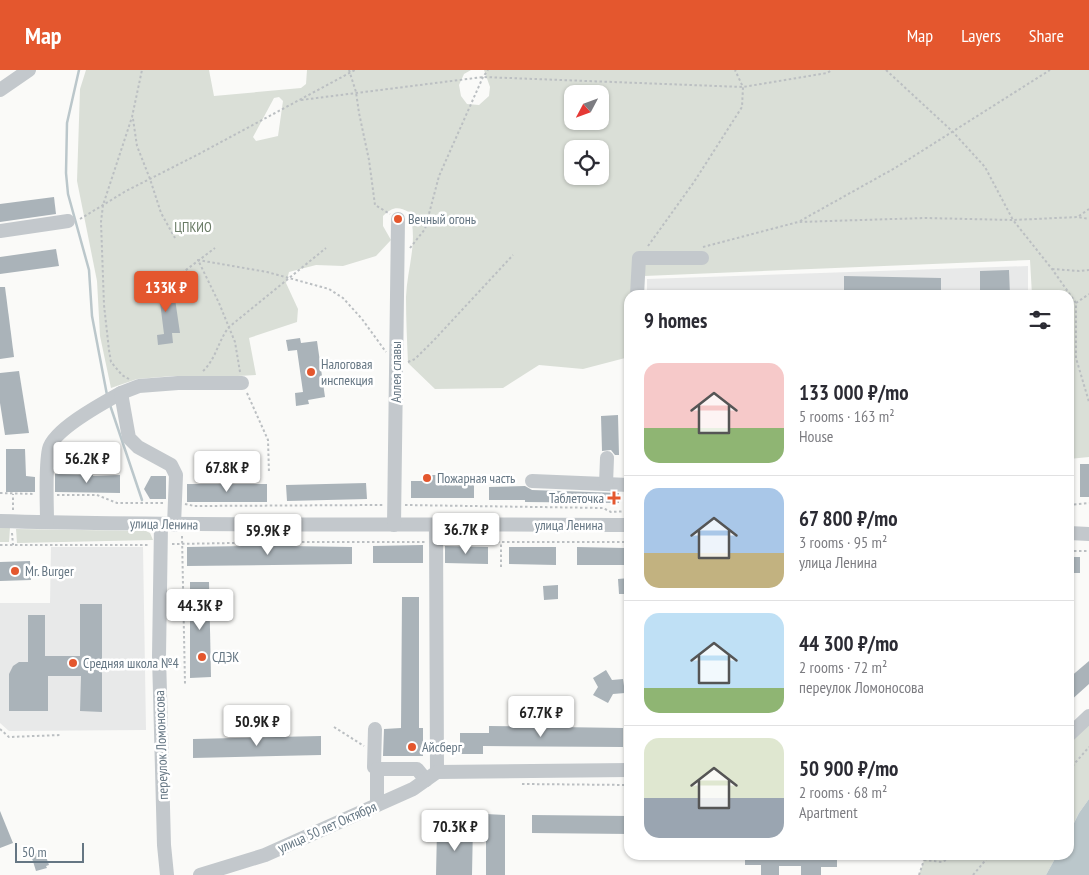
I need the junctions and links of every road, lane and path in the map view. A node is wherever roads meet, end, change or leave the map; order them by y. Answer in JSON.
{"nodes":[{"id":1,"x":29,"y":70,"type":"edge"},
{"id":2,"x":142,"y":70,"type":"edge"},
{"id":3,"x":349,"y":70,"type":"edge"},
{"id":4,"x":355,"y":70,"type":"edge"},
{"id":5,"x":488,"y":70,"type":"edge"},
{"id":6,"x":735,"y":70,"type":"edge"},
{"id":7,"x":832,"y":70,"type":"edge"},
{"id":8,"x":886,"y":70,"type":"edge"},
{"id":9,"x":1050,"y":70,"type":"edge"},
{"id":10,"x":350,"y":74,"type":"junction"},
{"id":11,"x":484,"y":77,"type":"junction"},
{"id":12,"x":743,"y":87,"type":"junction"},
{"id":13,"x":0,"y":90,"type":"edge"},
{"id":14,"x":356,"y":92,"type":"junction"},
{"id":15,"x":301,"y":100,"type":"junction"},
{"id":16,"x":132,"y":117,"type":"junction"},
{"id":17,"x":952,"y":131,"type":"junction"},
{"id":18,"x":150,"y":179,"type":"junction"},
{"id":19,"x":103,"y":205,"type":"junction"},
{"id":20,"x":1089,"y":209,"type":"edge"},
{"id":21,"x":1078,"y":217,"type":"junction"},
{"id":22,"x":1089,"y":219,"type":"edge"},
{"id":23,"x":74,"y":220,"type":"joint"},
{"id":24,"x":398,"y":220,"type":"joint"},
{"id":25,"x":1013,"y":220,"type":"junction"},
{"id":26,"x":798,"y":222,"type":"junction"},
{"id":27,"x":0,"y":231,"type":"edge"},
{"id":28,"x":175,"y":238,"type":"dead end"},
{"id":29,"x":215,"y":248,"type":"dead end"},
{"id":30,"x":326,"y":248,"type":"dead end"},
{"id":31,"x":410,"y":248,"type":"dead end"},
{"id":32,"x":701,"y":253,"type":"joint"},
{"id":33,"x":513,"y":255,"type":"dead end"},
{"id":34,"x":639,"y":258,"type":"junction"},
{"id":35,"x":198,"y":260,"type":"junction"},
{"id":36,"x":1052,"y":268,"type":"junction"},
{"id":37,"x":1089,"y":270,"type":"edge"},
{"id":38,"x":287,"y":278,"type":"junction"},
{"id":39,"x":177,"y":282,"type":"dead end"},
{"id":40,"x":637,"y":290,"type":"edge"},
{"id":41,"x":1067,"y":290,"type":"edge"},
{"id":42,"x":1089,"y":294,"type":"edge"},
{"id":43,"x":1074,"y":300,"type":"edge"},
{"id":44,"x":1076,"y":303,"type":"junction"},
{"id":45,"x":229,"y":328,"type":"junction"},
{"id":46,"x":396,"y":362,"type":"junction"},
{"id":47,"x":191,"y":383,"type":"junction"},
{"id":48,"x":242,"y":383,"type":"junction"},
{"id":49,"x":139,"y":386,"type":"junction"},
{"id":50,"x":121,"y":393,"type":"junction"},
{"id":51,"x":1089,"y":402,"type":"edge"},
{"id":52,"x":607,"y":458,"type":"dead end"},
{"id":53,"x":269,"y":473,"type":"dead end"},
{"id":54,"x":532,"y":480,"type":"dead end"},
{"id":55,"x":606,"y":484,"type":"junction"},
{"id":56,"x":624,"y":485,"type":"edge"},
{"id":57,"x":0,"y":493,"type":"edge"},
{"id":58,"x":47,"y":494,"type":"junction"},
{"id":59,"x":175,"y":502,"type":"junction"},
{"id":60,"x":1089,"y":504,"type":"edge"},
{"id":61,"x":1074,"y":505,"type":"edge"},
{"id":62,"x":0,"y":520,"type":"edge"},
{"id":63,"x":47,"y":522,"type":"junction"},
{"id":64,"x":436,"y":524,"type":"junction"},
{"id":65,"x":173,"y":525,"type":"junction"},
{"id":66,"x":394,"y":525,"type":"junction"},
{"id":67,"x":624,"y":525,"type":"edge"},
{"id":68,"x":1074,"y":533,"type":"edge"},
{"id":69,"x":1089,"y":534,"type":"edge"},
{"id":70,"x":435,"y":542,"type":"junction"},
{"id":71,"x":501,"y":542,"type":"junction"},
{"id":72,"x":624,"y":542,"type":"edge"},
{"id":73,"x":182,"y":543,"type":"junction"},
{"id":74,"x":0,"y":545,"type":"edge"},
{"id":75,"x":161,"y":545,"type":"junction"},
{"id":76,"x":1074,"y":551,"type":"edge"},
{"id":77,"x":1089,"y":552,"type":"edge"},
{"id":78,"x":501,"y":568,"type":"dead end"},
{"id":79,"x":185,"y":684,"type":"dead end"},
{"id":80,"x":1089,"y":716,"type":"edge"},
{"id":81,"x":334,"y":727,"type":"dead end"},
{"id":82,"x":0,"y":729,"type":"edge"},
{"id":83,"x":375,"y":729,"type":"dead end"},
{"id":84,"x":1074,"y":730,"type":"edge"},
{"id":85,"x":61,"y":735,"type":"dead end"},
{"id":86,"x":1089,"y":747,"type":"edge"},
{"id":87,"x":374,"y":752,"type":"junction"},
{"id":88,"x":1074,"y":764,"type":"edge"},
{"id":89,"x":377,"y":769,"type":"junction"},
{"id":90,"x":624,"y":770,"type":"edge"},
{"id":91,"x":431,"y":776,"type":"junction"},
{"id":92,"x":522,"y":784,"type":"dead end"},
{"id":93,"x":624,"y":785,"type":"edge"},
{"id":94,"x":377,"y":805,"type":"junction"},
{"id":95,"x":924,"y":860,"type":"joint"},
{"id":96,"x":946,"y":860,"type":"edge"},
{"id":97,"x":986,"y":860,"type":"edge"},
{"id":98,"x":167,"y":875,"type":"edge"},
{"id":99,"x":200,"y":875,"type":"edge"},
{"id":100,"x":919,"y":875,"type":"edge"},
{"id":101,"x":973,"y":875,"type":"edge"}],
"edges":[{"from":1,"to":13,"type":"street"},
{"from":2,"to":16,"type":"path"},
{"from":3,"to":10,"type":"path"},
{"from":4,"to":10,"type":"path"},
{"from":5,"to":11,"type":"path"},
{"from":6,"to":12,"type":"path"},
{"from":7,"to":12,"type":"path"},
{"from":8,"to":17,"type":"path"},
{"from":9,"to":17,"type":"path"},
{"from":10,"to":14,"type":"path"},
{"from":10,"to":15,"type":"path"},
{"from":11,"to":12,"type":"path"},
{"from":11,"to":14,"type":"path"},
{"from":11,"to":31,"type":"path"},
{"from":12,"to":34,"type":"path"},
{"from":14,"to":15,"type":"path"},
{"from":14,"to":24,"type":"path"},
{"from":15,"to":18,"type":"path"},
{"from":16,"to":18,"type":"path"},
{"from":16,"to":19,"type":"path"},
{"from":17,"to":25,"type":"path"},
{"from":17,"to":26,"type":"path"},
{"from":18,"to":19,"type":"path"},
{"from":18,"to":28,"type":"path"},
{"from":19,"to":23,"type":"path"},
{"from":19,"to":49,"type":"path"},
{"from":20,"to":21,"type":"path"},
{"from":21,"to":22,"type":"path"},
{"from":21,"to":25,"type":"path"},
{"from":23,"to":27,"type":"street"},
{"from":24,"to":46,"type":"street","name":"Аллея славы"},
{"from":25,"to":26,"type":"path"},
{"from":25,"to":36,"type":"path"},
{"from":26,"to":32,"type":"path"},
{"from":29,"to":35,"type":"path"},
{"from":30,"to":38,"type":"path"},
{"from":32,"to":34,"type":"street"},
{"from":33,"to":46,"type":"path"},
{"from":34,"to":40,"type":"street"},
{"from":35,"to":38,"type":"path"},
{"from":35,"to":39,"type":"path"},
{"from":35,"to":45,"type":"path"},
{"from":36,"to":37,"type":"path"},
{"from":36,"to":41,"type":"path"},
{"from":38,"to":45,"type":"path"},
{"from":38,"to":46,"type":"path"},
{"from":42,"to":44,"type":"path"},
{"from":43,"to":44,"type":"path"},
{"from":44,"to":51,"type":"path"},
{"from":45,"to":47,"type":"path"},
{"from":45,"to":48,"type":"path"},
{"from":46,"to":66,"type":"street","name":"Аллея славы"},
{"from":47,"to":48,"type":"street"},
{"from":47,"to":49,"type":"street"},
{"from":48,"to":53,"type":"path"},
{"from":49,"to":50,"type":"street"},
{"from":50,"to":58,"type":"street"},
{"from":50,"to":59,"type":"street","name":"переулок Ломоносова"},
{"from":52,"to":55,"type":"street"},
{"from":54,"to":55,"type":"street"},
{"from":55,"to":56,"type":"street"},
{"from":57,"to":58,"type":"path"},
{"from":58,"to":59,"type":"path"},
{"from":58,"to":63,"type":"street"},
{"from":59,"to":65,"type":"street","name":"переулок Ломоносова"},
{"from":60,"to":61,"type":"path"},
{"from":62,"to":63,"type":"street","name":"улица Ленина"},
{"from":63,"to":65,"type":"street","name":"улица Ленина"},
{"from":64,"to":66,"type":"street","name":"улица Ленина"},
{"from":64,"to":67,"type":"street","name":"улица Ленина"},
{"from":64,"to":70,"type":"street"},
{"from":65,"to":66,"type":"street","name":"улица Ленина"},
{"from":65,"to":73,"type":"path"},
{"from":65,"to":75,"type":"street","name":"переулок Ломоносова"},
{"from":68,"to":69,"type":"street"},
{"from":70,"to":71,"type":"path"},
{"from":70,"to":73,"type":"path"},
{"from":70,"to":91,"type":"street"},
{"from":71,"to":72,"type":"path"},
{"from":71,"to":78,"type":"path"},
{"from":73,"to":75,"type":"path"},
{"from":73,"to":79,"type":"path"},
{"from":74,"to":75,"type":"path"},
{"from":75,"to":98,"type":"street","name":"переулок Ломоносова"},
{"from":76,"to":77,"type":"path"},
{"from":80,"to":84,"type":"street"},
{"from":81,"to":87,"type":"path"},
{"from":82,"to":85,"type":"path"},
{"from":83,"to":87,"type":"street"},
{"from":86,"to":88,"type":"path"},
{"from":87,"to":89,"type":"street"},
{"from":89,"to":91,"type":"street"},
{"from":89,"to":94,"type":"street"},
{"from":90,"to":91,"type":"street"},
{"from":91,"to":94,"type":"street","name":"улица 50 лет Октября"},
{"from":92,"to":93,"type":"path"},
{"from":94,"to":99,"type":"street","name":"улица 50 лет Октября"},
{"from":95,"to":96,"type":"path"},
{"from":95,"to":100,"type":"path"},
{"from":97,"to":101,"type":"path"}]}
